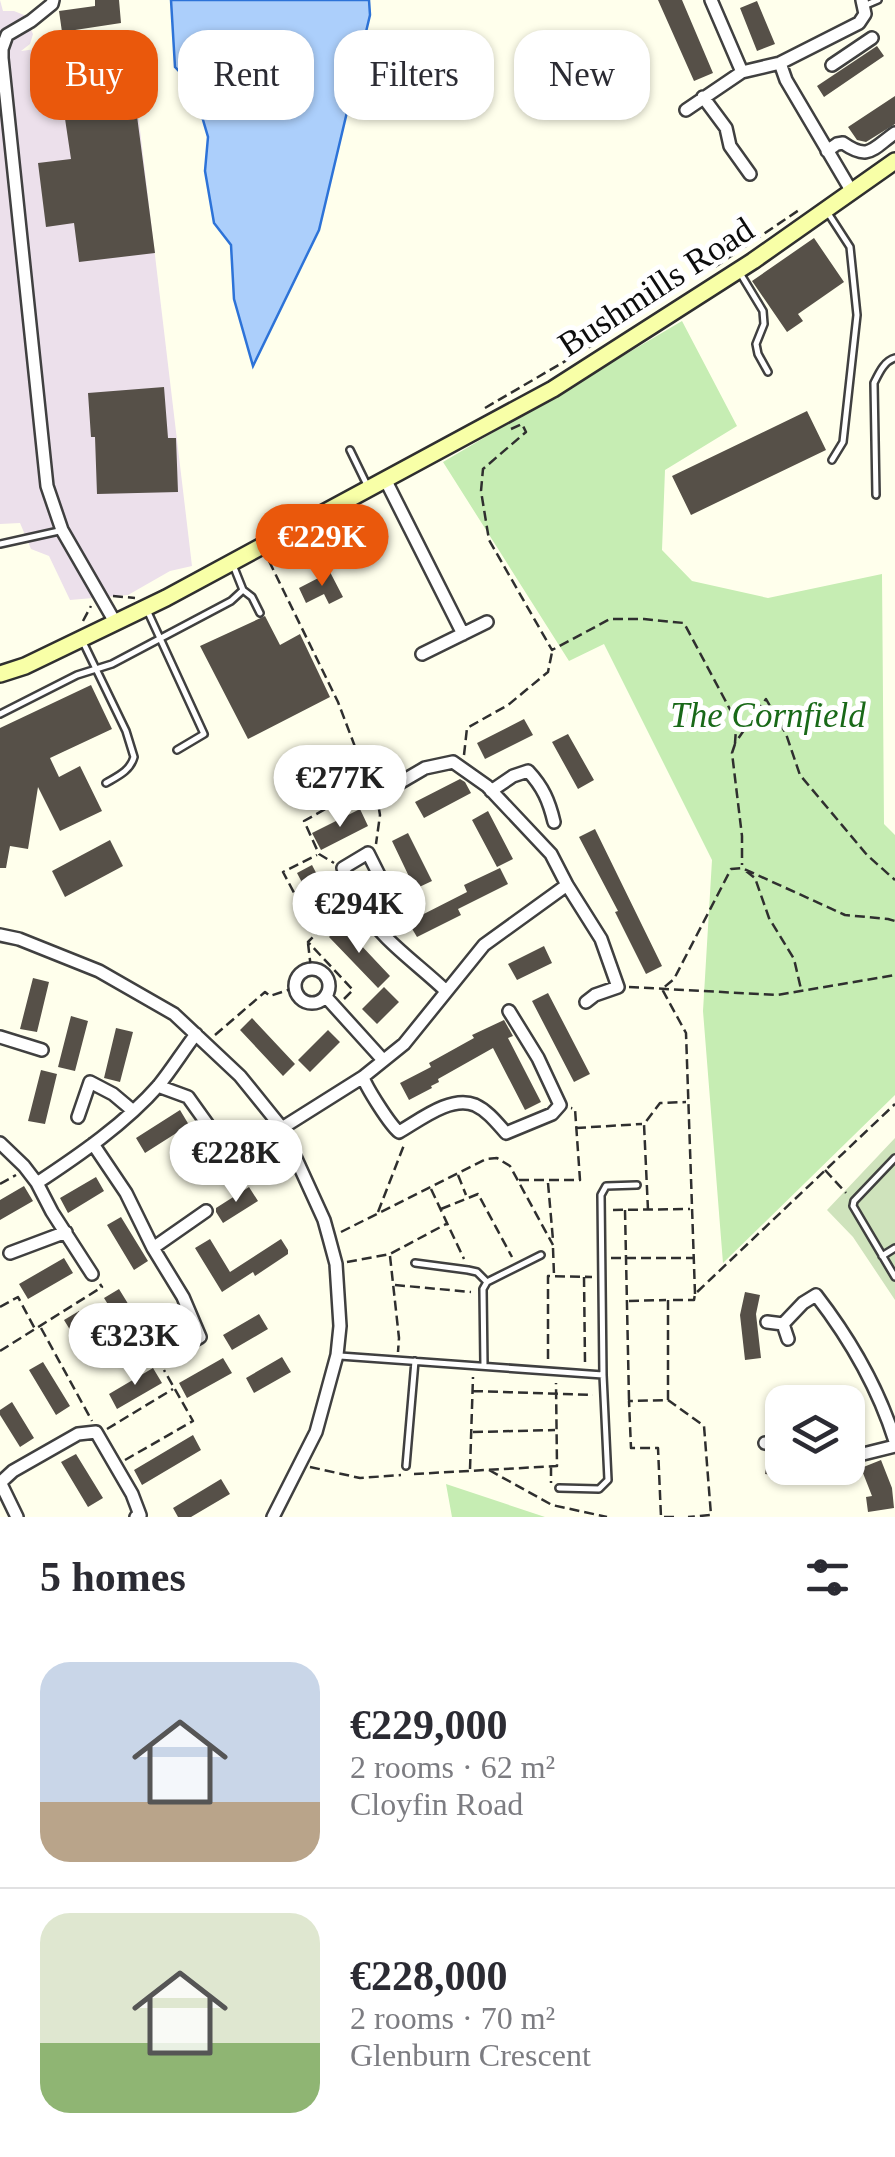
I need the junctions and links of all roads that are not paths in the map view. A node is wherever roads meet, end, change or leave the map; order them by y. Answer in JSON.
{"nodes":[{"id":1,"x":53,"y":0,"type":"edge"},
{"id":2,"x":711,"y":0,"type":"edge"},
{"id":3,"x":878,"y":0,"type":"edge"},
{"id":4,"x":863,"y":3,"type":"edge"},
{"id":5,"x":854,"y":26,"type":"junction"},
{"id":6,"x":1,"y":52,"type":"edge"},
{"id":7,"x":780,"y":63,"type":"junction"},
{"id":8,"x":832,"y":65,"type":"dead end"},
{"id":9,"x":742,"y":72,"type":"junction"},
{"id":10,"x":703,"y":98,"type":"junction"},
{"id":11,"x":686,"y":110,"type":"dead end"},
{"id":12,"x":895,"y":133,"type":"edge"},
{"id":13,"x":827,"y":151,"type":"junction"},
{"id":14,"x":895,"y":161,"type":"edge"},
{"id":15,"x":750,"y":174,"type":"dead end"},
{"id":16,"x":852,"y":192,"type":"junction"},
{"id":17,"x":826,"y":210,"type":"junction"},
{"id":18,"x":738,"y":270,"type":"junction"},
{"id":19,"x":895,"y":358,"type":"edge"},
{"id":20,"x":768,"y":372,"type":"dead end"},
{"id":21,"x":350,"y":450,"type":"dead end"},
{"id":22,"x":832,"y":460,"type":"dead end"},
{"id":23,"x":386,"y":480,"type":"junction"},
{"id":24,"x":370,"y":489,"type":"junction"},
{"id":25,"x":876,"y":495,"type":"dead end"},
{"id":26,"x":62,"y":530,"type":"junction"},
{"id":27,"x":0,"y":544,"type":"edge"},
{"id":28,"x":232,"y":563,"type":"junction"},
{"id":29,"x":243,"y":590,"type":"junction"},
{"id":30,"x":141,"y":602,"type":"junction"},
{"id":31,"x":260,"y":612,"type":"dead end"},
{"id":32,"x":115,"y":622,"type":"junction"},
{"id":33,"x":487,"y":622,"type":"dead end"},
{"id":34,"x":81,"y":632,"type":"junction"},
{"id":35,"x":463,"y":634,"type":"junction"},
{"id":36,"x":161,"y":638,"type":"junction"},
{"id":37,"x":422,"y":654,"type":"dead end"},
{"id":38,"x":96,"y":669,"type":"junction"},
{"id":39,"x":0,"y":674,"type":"edge"},
{"id":40,"x":0,"y":714,"type":"edge"},
{"id":41,"x":178,"y":750,"type":"dead end"},
{"id":42,"x":106,"y":783,"type":"dead end"},
{"id":43,"x":389,"y":790,"type":"dead end"},
{"id":44,"x":491,"y":791,"type":"junction"},
{"id":45,"x":554,"y":822,"type":"dead end"},
{"id":46,"x":567,"y":885,"type":"junction"},
{"id":47,"x":362,"y":907,"type":"junction"},
{"id":48,"x":0,"y":935,"type":"edge"},
{"id":49,"x":446,"y":991,"type":"junction"},
{"id":50,"x":330,"y":1002,"type":"junction"},
{"id":51,"x":586,"y":1002,"type":"dead end"},
{"id":52,"x":510,"y":1011,"type":"dead end"},
{"id":53,"x":0,"y":1037,"type":"edge"},
{"id":54,"x":200,"y":1039,"type":"junction"},
{"id":55,"x":42,"y":1050,"type":"dead end"},
{"id":56,"x":383,"y":1060,"type":"junction"},
{"id":57,"x":364,"y":1077,"type":"junction"},
{"id":58,"x":158,"y":1086,"type":"junction"},
{"id":59,"x":132,"y":1110,"type":"junction"},
{"id":60,"x":78,"y":1117,"type":"dead end"},
{"id":61,"x":208,"y":1125,"type":"dead end"},
{"id":62,"x":282,"y":1128,"type":"junction"},
{"id":63,"x":0,"y":1143,"type":"edge"},
{"id":64,"x":93,"y":1144,"type":"junction"},
{"id":65,"x":893,"y":1160,"type":"edge"},
{"id":66,"x":895,"y":1170,"type":"edge"},
{"id":67,"x":37,"y":1183,"type":"junction"},
{"id":68,"x":637,"y":1185,"type":"dead end"},
{"id":69,"x":206,"y":1211,"type":"dead end"},
{"id":70,"x":66,"y":1232,"type":"junction"},
{"id":71,"x":153,"y":1248,"type":"junction"},
{"id":72,"x":895,"y":1248,"type":"edge"},
{"id":73,"x":10,"y":1253,"type":"dead end"},
{"id":74,"x":541,"y":1255,"type":"dead end"},
{"id":75,"x":882,"y":1256,"type":"junction"},
{"id":76,"x":415,"y":1264,"type":"dead end"},
{"id":77,"x":92,"y":1274,"type":"road end"},
{"id":78,"x":895,"y":1277,"type":"edge"},
{"id":79,"x":488,"y":1282,"type":"junction"},
{"id":80,"x":804,"y":1282,"type":"dead end"},
{"id":81,"x":816,"y":1295,"type":"junction"},
{"id":82,"x":767,"y":1322,"type":"dead end"},
{"id":83,"x":783,"y":1324,"type":"junction"},
{"id":84,"x":788,"y":1339,"type":"dead end"},
{"id":85,"x":337,"y":1355,"type":"junction"},
{"id":86,"x":166,"y":1357,"type":"road end"},
{"id":87,"x":415,"y":1361,"type":"junction"},
{"id":88,"x":484,"y":1366,"type":"junction"},
{"id":89,"x":603,"y":1374,"type":"junction"},
{"id":90,"x":895,"y":1444,"type":"edge"},
{"id":91,"x":865,"y":1453,"type":"edge"},
{"id":92,"x":406,"y":1466,"type":"dead end"},
{"id":93,"x":0,"y":1483,"type":"edge"},
{"id":94,"x":559,"y":1488,"type":"dead end"},
{"id":95,"x":17,"y":1517,"type":"edge"},
{"id":96,"x":136,"y":1517,"type":"edge"},
{"id":97,"x":273,"y":1517,"type":"edge"}],
"edges":[{"from":1,"to":6,"type":"street"},
{"from":2,"to":9,"type":"street"},
{"from":3,"to":4,"type":"lane"},
{"from":4,"to":5,"type":"street"},
{"from":5,"to":7,"type":"street"},
{"from":5,"to":8,"type":"street"},
{"from":6,"to":26,"type":"street"},
{"from":7,"to":9,"type":"street"},
{"from":7,"to":13,"type":"street"},
{"from":9,"to":10,"type":"street"},
{"from":10,"to":11,"type":"street"},
{"from":10,"to":15,"type":"street"},
{"from":12,"to":13,"type":"street"},
{"from":13,"to":16,"type":"street"},
{"from":14,"to":16,"type":"main road","name":"Bushmills Road"},
{"from":16,"to":17,"type":"main road","name":"Bushmills Road"},
{"from":17,"to":18,"type":"main road","name":"Bushmills Road"},
{"from":17,"to":22,"type":"lane"},
{"from":18,"to":20,"type":"lane"},
{"from":18,"to":23,"type":"main road","name":"Bushmills Road"},
{"from":19,"to":25,"type":"lane"},
{"from":21,"to":24,"type":"lane"},
{"from":23,"to":24,"type":"main road","name":"Bushmills Road"},
{"from":23,"to":35,"type":"street"},
{"from":24,"to":28,"type":"main road","name":"Bushmills Road"},
{"from":26,"to":27,"type":"lane"},
{"from":26,"to":32,"type":"street"},
{"from":28,"to":29,"type":"lane"},
{"from":28,"to":30,"type":"main road","name":"Bushmills Road"},
{"from":29,"to":31,"type":"lane"},
{"from":29,"to":36,"type":"lane"},
{"from":30,"to":32,"type":"main road","name":"Bushmills Road"},
{"from":30,"to":36,"type":"lane"},
{"from":32,"to":34,"type":"main road","name":"Bushmills Road"},
{"from":33,"to":35,"type":"street"},
{"from":34,"to":38,"type":"lane"},
{"from":34,"to":39,"type":"main road","name":"Bushmills Road"},
{"from":35,"to":37,"type":"street"},
{"from":36,"to":38,"type":"lane"},
{"from":36,"to":41,"type":"lane"},
{"from":38,"to":40,"type":"lane"},
{"from":38,"to":42,"type":"lane"},
{"from":43,"to":44,"type":"street"},
{"from":44,"to":45,"type":"street"},
{"from":44,"to":46,"type":"street"},
{"from":46,"to":49,"type":"street"},
{"from":46,"to":51,"type":"street"},
{"from":47,"to":47,"type":"street"},
{"from":47,"to":49,"type":"street"},
{"from":48,"to":54,"type":"street"},
{"from":49,"to":56,"type":"street"},
{"from":50,"to":50,"type":"street"},
{"from":50,"to":56,"type":"street"},
{"from":52,"to":57,"type":"street"},
{"from":53,"to":55,"type":"street"},
{"from":54,"to":58,"type":"street"},
{"from":54,"to":62,"type":"street"},
{"from":56,"to":57,"type":"street"},
{"from":57,"to":62,"type":"street"},
{"from":58,"to":59,"type":"street"},
{"from":58,"to":61,"type":"street"},
{"from":59,"to":60,"type":"street"},
{"from":59,"to":64,"type":"street"},
{"from":62,"to":85,"type":"street"},
{"from":63,"to":67,"type":"street"},
{"from":64,"to":67,"type":"street"},
{"from":64,"to":71,"type":"street"},
{"from":65,"to":66,"type":"lane"},
{"from":65,"to":75,"type":"lane"},
{"from":67,"to":70,"type":"street"},
{"from":68,"to":89,"type":"lane"},
{"from":69,"to":71,"type":"street"},
{"from":70,"to":73,"type":"street"},
{"from":70,"to":77,"type":"street"},
{"from":71,"to":86,"type":"street"},
{"from":72,"to":75,"type":"lane"},
{"from":74,"to":79,"type":"lane"},
{"from":75,"to":78,"type":"lane"},
{"from":76,"to":79,"type":"lane"},
{"from":79,"to":88,"type":"lane"},
{"from":80,"to":81,"type":"street"},
{"from":81,"to":83,"type":"street"},
{"from":81,"to":90,"type":"street"},
{"from":82,"to":83,"type":"street"},
{"from":83,"to":84,"type":"street"},
{"from":85,"to":87,"type":"lane"},
{"from":85,"to":97,"type":"street"},
{"from":87,"to":88,"type":"lane"},
{"from":87,"to":92,"type":"lane"},
{"from":88,"to":89,"type":"lane"},
{"from":89,"to":94,"type":"lane"},
{"from":90,"to":91,"type":"street"},
{"from":93,"to":95,"type":"street"},
{"from":93,"to":96,"type":"street"}]}
